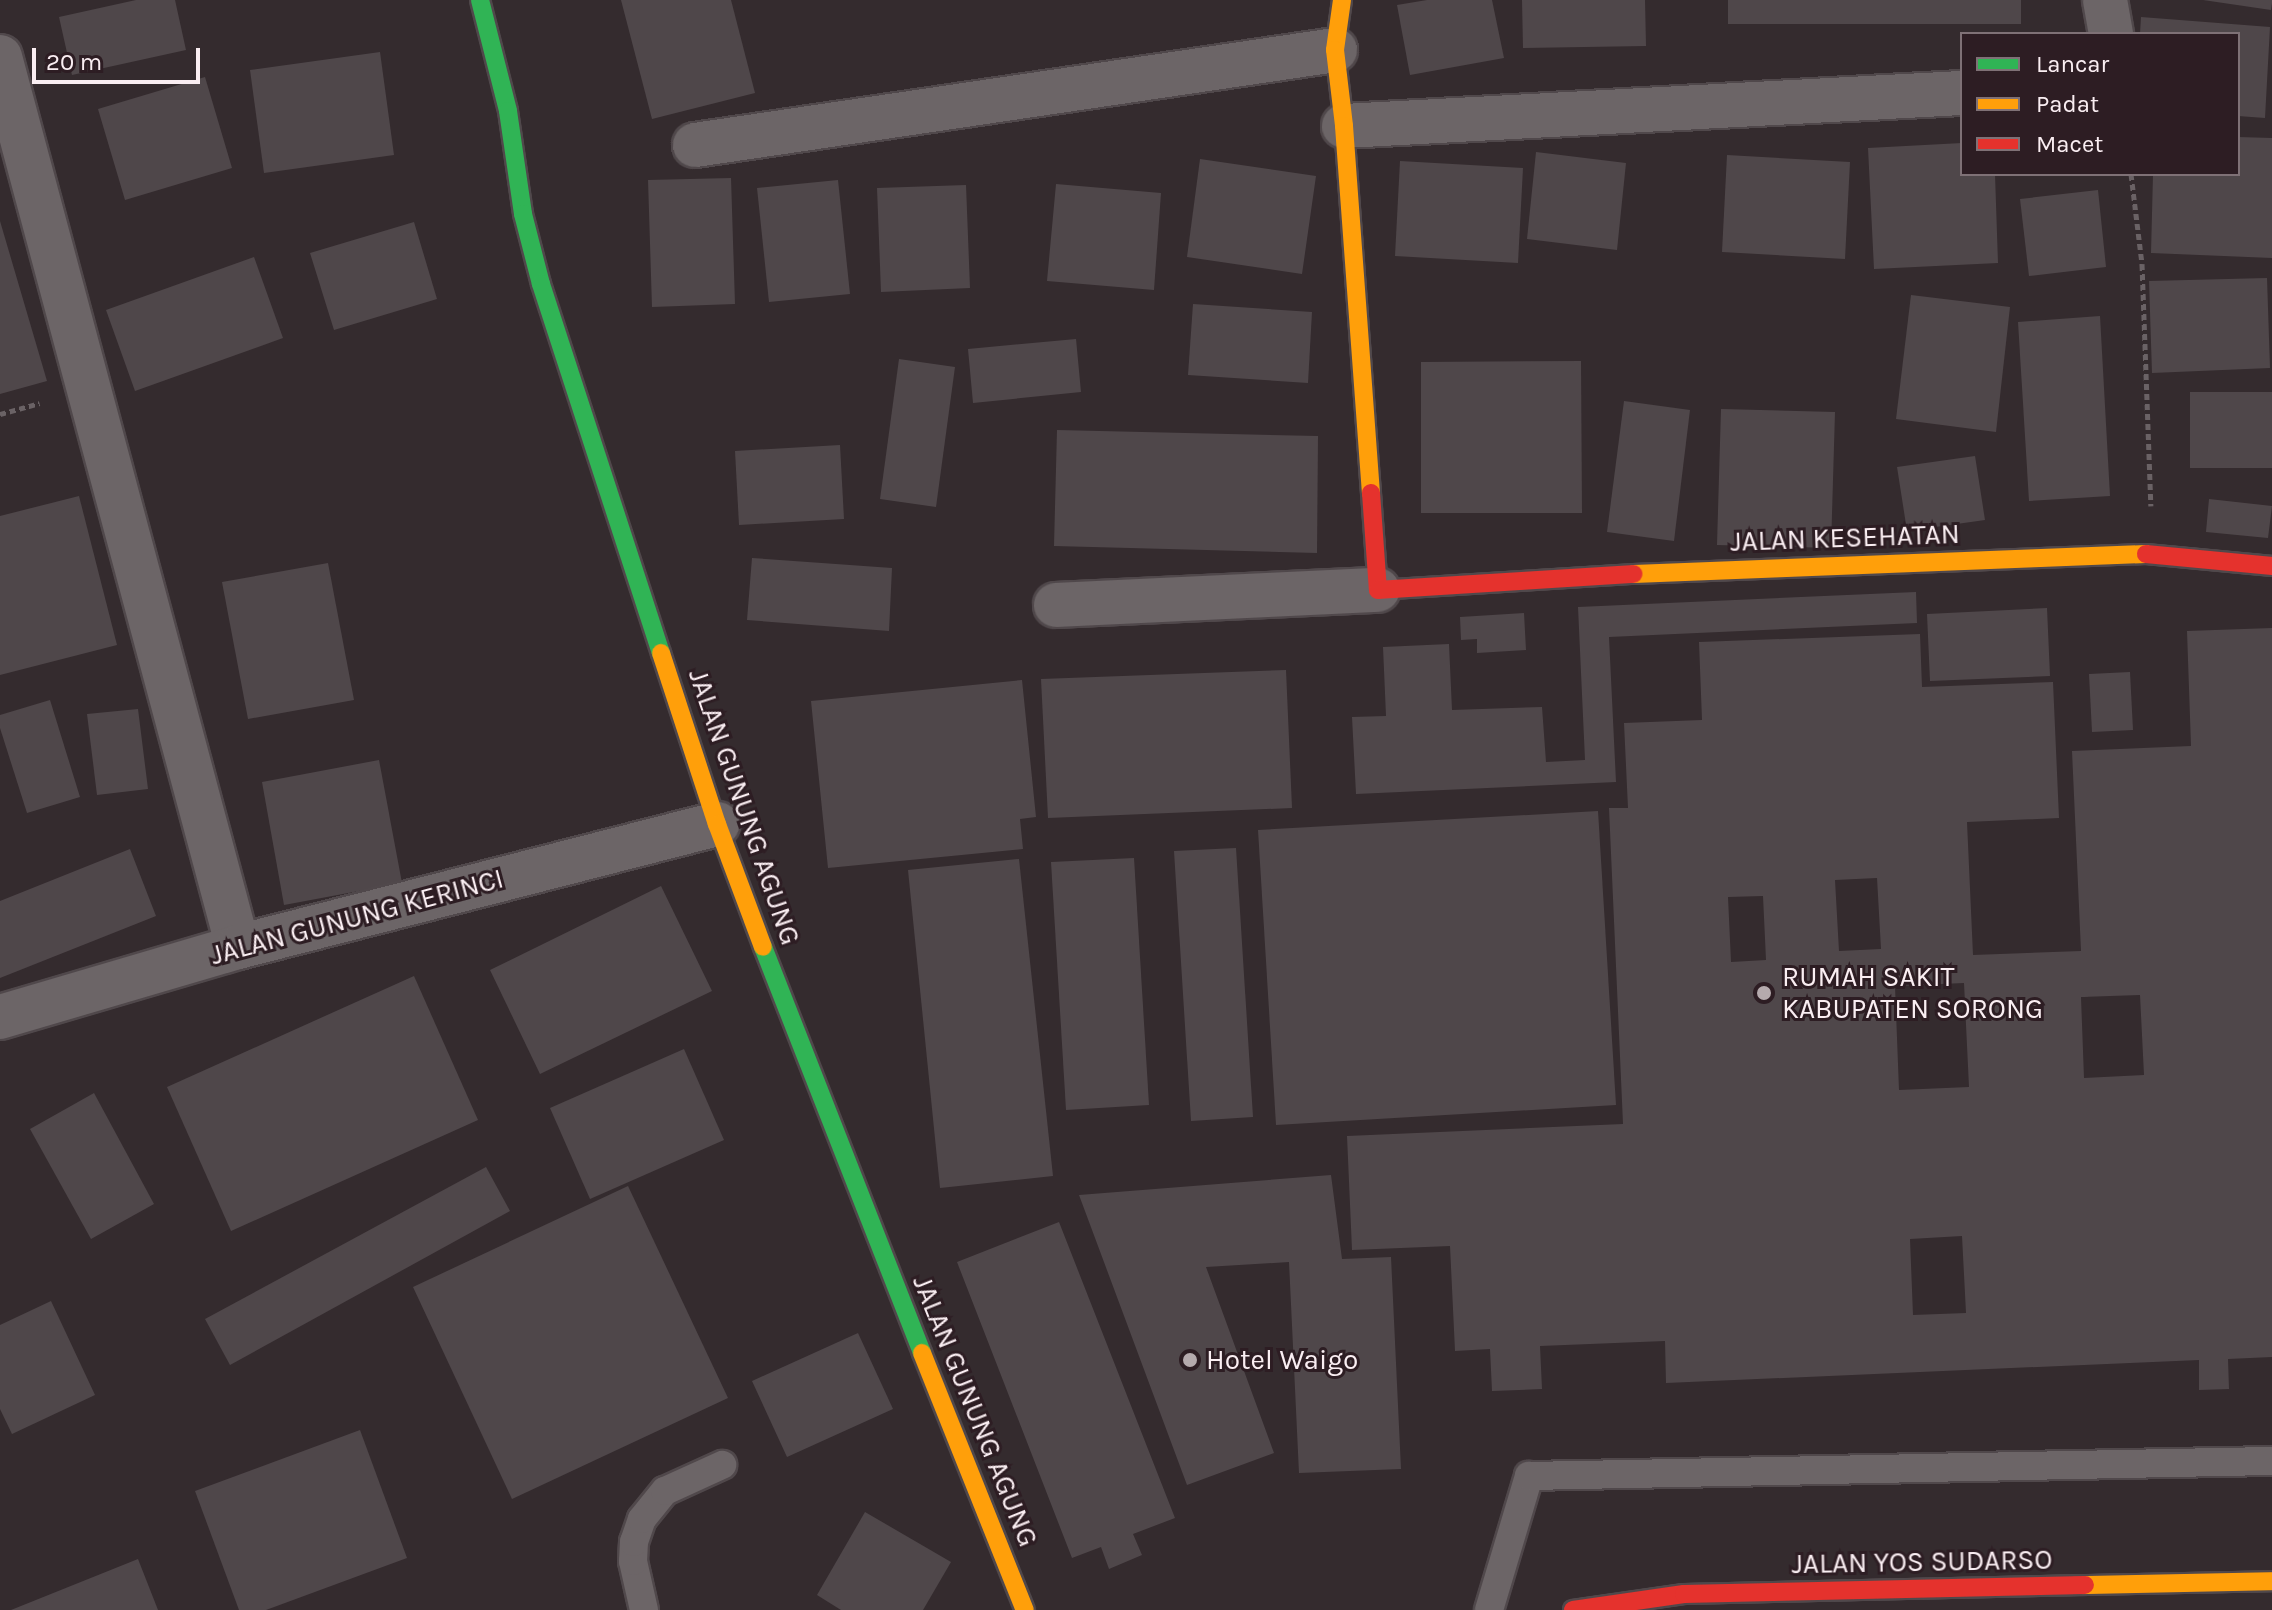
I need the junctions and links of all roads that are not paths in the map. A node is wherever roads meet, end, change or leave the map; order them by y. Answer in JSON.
{"nodes":[{"id":1,"x":480,"y":0,"type":"edge"},
{"id":2,"x":1342,"y":0,"type":"edge"},
{"id":3,"x":2105,"y":0,"type":"edge"},
{"id":4,"x":2111,"y":32,"type":"edge"},
{"id":5,"x":1335,"y":50,"type":"junction"},
{"id":6,"x":0,"y":57,"type":"edge"},
{"id":7,"x":1960,"y":93,"type":"edge"},
{"id":8,"x":1344,"y":126,"type":"junction"},
{"id":9,"x":695,"y":145,"type":"dead end"},
{"id":10,"x":2272,"y":566,"type":"edge"},
{"id":11,"x":1399,"y":588,"type":"junction"},
{"id":12,"x":1056,"y":605,"type":"dead end"},
{"id":13,"x":717,"y":824,"type":"junction"},
{"id":14,"x":238,"y":947,"type":"junction"},
{"id":15,"x":0,"y":1017,"type":"edge"},
{"id":16,"x":2272,"y":1461,"type":"edge"},
{"id":17,"x":722,"y":1465,"type":"dead end"},
{"id":18,"x":2272,"y":1581,"type":"edge"},
{"id":19,"x":1686,"y":1602,"type":"edge"},
{"id":20,"x":644,"y":1610,"type":"edge"},
{"id":21,"x":1025,"y":1610,"type":"edge"},
{"id":22,"x":1489,"y":1610,"type":"edge"},
{"id":23,"x":1573,"y":1610,"type":"edge"}],
"edges":[{"from":1,"to":13,"type":"main road","name":"JALAN GUNUNG AGUNG"},
{"from":2,"to":5,"type":"main road"},
{"from":3,"to":4,"type":"street"},
{"from":5,"to":8,"type":"main road"},
{"from":5,"to":9,"type":"street"},
{"from":6,"to":14,"type":"street"},
{"from":7,"to":8,"type":"street"},
{"from":8,"to":11,"type":"main road"},
{"from":10,"to":11,"type":"main road","name":"JALAN KESEHATAN"},
{"from":11,"to":12,"type":"street"},
{"from":13,"to":14,"type":"street","name":"JALAN GUNUNG KERINCI"},
{"from":13,"to":21,"type":"main road","name":"JALAN GUNUNG AGUNG"},
{"from":14,"to":15,"type":"street","name":"JALAN GUNUNG KERINCI"},
{"from":16,"to":22,"type":"lane"},
{"from":17,"to":20,"type":"lane"},
{"from":18,"to":19,"type":"main road","name":"JALAN YOS SUDARSO"},
{"from":19,"to":23,"type":"main road","name":"JALAN YOS SUDARSO"}]}
